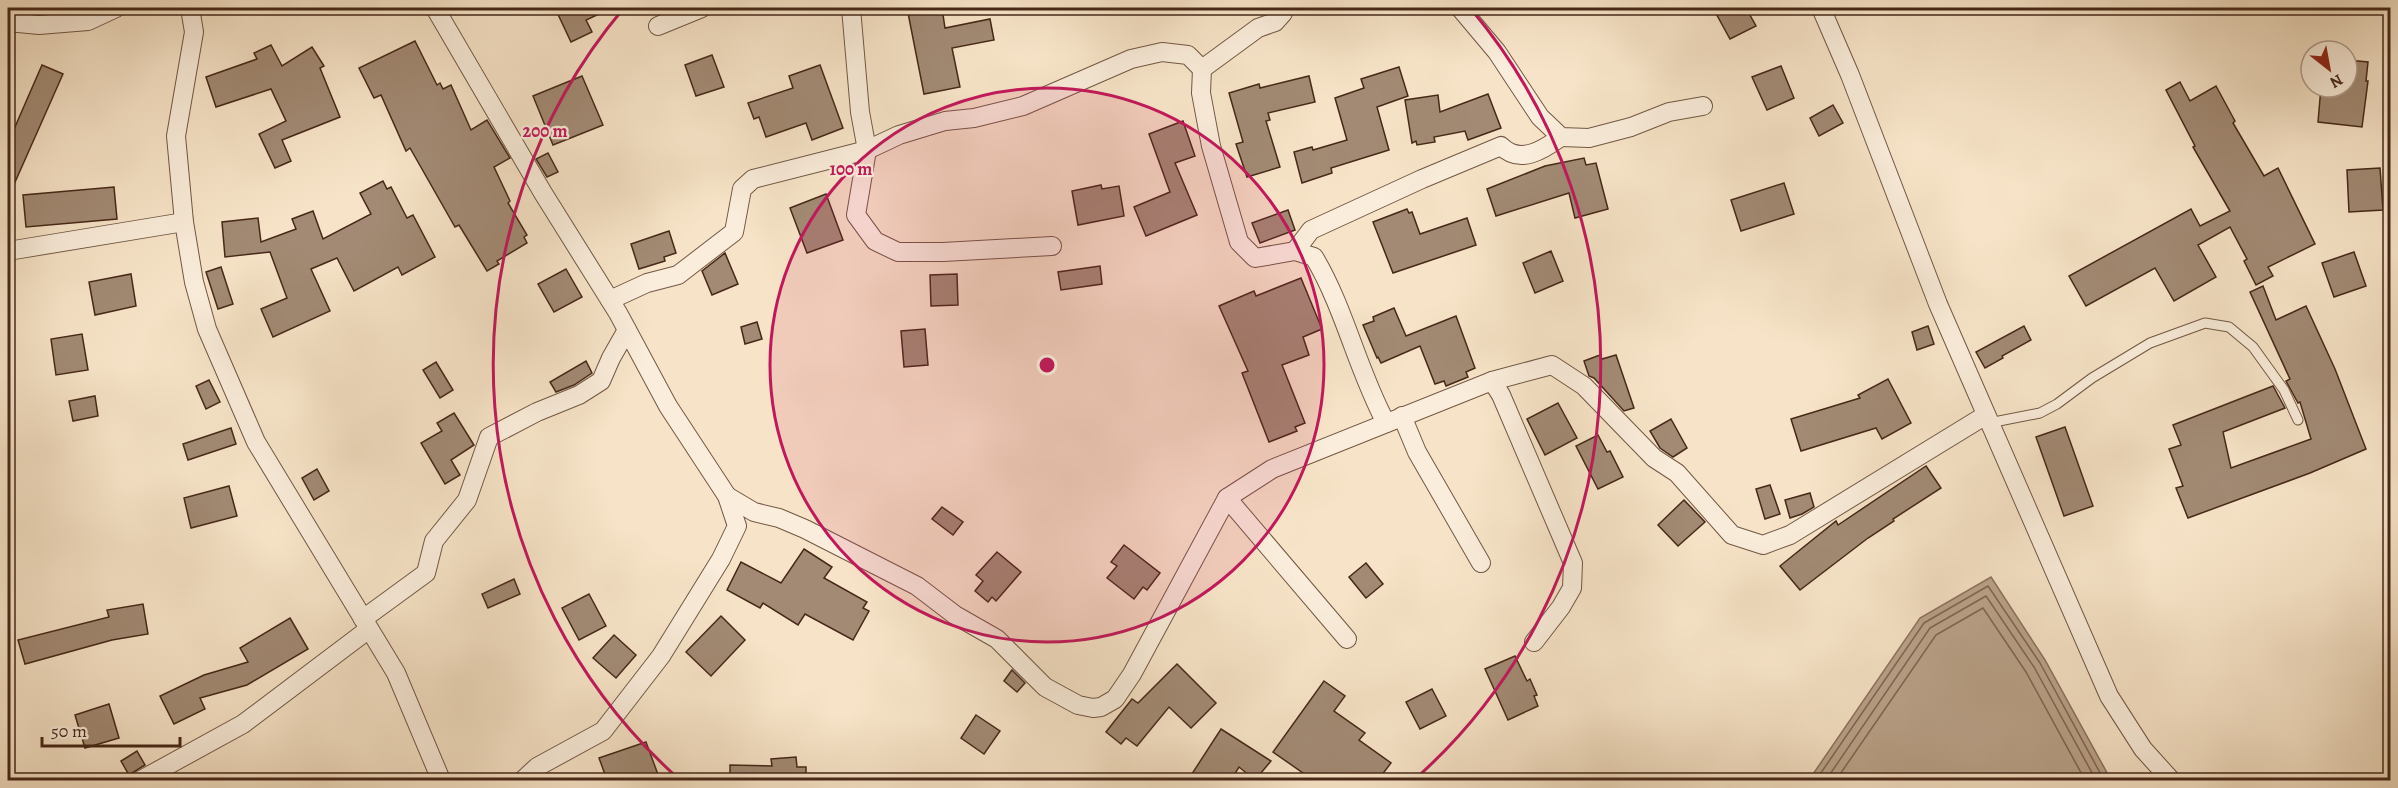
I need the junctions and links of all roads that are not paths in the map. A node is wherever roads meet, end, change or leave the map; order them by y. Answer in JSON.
{"nodes":[{"id":1,"x":116,"y":8,"type":"edge"},
{"id":2,"x":190,"y":8,"type":"edge"},
{"id":3,"x":435,"y":8,"type":"edge"},
{"id":4,"x":702,"y":8,"type":"edge"},
{"id":5,"x":851,"y":8,"type":"edge"},
{"id":6,"x":1284,"y":8,"type":"edge"},
{"id":7,"x":1460,"y":8,"type":"edge"},
{"id":8,"x":1821,"y":8,"type":"edge"},
{"id":9,"x":8,"y":22,"type":"edge"},
{"id":10,"x":658,"y":26,"type":"dead end"},
{"id":11,"x":1202,"y":69,"type":"junction"},
{"id":12,"x":1703,"y":106,"type":"dead end"},
{"id":13,"x":1561,"y":137,"type":"junction"},
{"id":14,"x":867,"y":150,"type":"junction"},
{"id":15,"x":184,"y":222,"type":"junction"},
{"id":16,"x":1052,"y":246,"type":"dead end"},
{"id":17,"x":8,"y":250,"type":"edge"},
{"id":18,"x":1295,"y":251,"type":"junction"},
{"id":19,"x":609,"y":300,"type":"junction"},
{"id":20,"x":627,"y":330,"type":"junction"},
{"id":21,"x":1492,"y":381,"type":"junction"},
{"id":22,"x":1394,"y":419,"type":"junction"},
{"id":23,"x":1988,"y":419,"type":"junction"},
{"id":24,"x":2298,"y":420,"type":"dead end"},
{"id":25,"x":727,"y":496,"type":"junction"},
{"id":26,"x":1227,"y":498,"type":"junction"},
{"id":27,"x":1481,"y":563,"type":"dead end"},
{"id":28,"x":366,"y":624,"type":"junction"},
{"id":29,"x":1347,"y":639,"type":"dead end"},
{"id":30,"x":1534,"y":642,"type":"dead end"},
{"id":31,"x":439,"y":779,"type":"edge"},
{"id":32,"x":141,"y":780,"type":"edge"},
{"id":33,"x":524,"y":780,"type":"edge"},
{"id":34,"x":2171,"y":780,"type":"edge"}],
"edges":[{"from":1,"to":9,"type":"street"},
{"from":2,"to":15,"type":"street"},
{"from":3,"to":19,"type":"street"},
{"from":4,"to":10,"type":"street"},
{"from":5,"to":14,"type":"street"},
{"from":6,"to":11,"type":"street"},
{"from":7,"to":13,"type":"street"},
{"from":8,"to":23,"type":"street"},
{"from":11,"to":14,"type":"street"},
{"from":11,"to":18,"type":"street"},
{"from":12,"to":13,"type":"street"},
{"from":13,"to":18,"type":"street"},
{"from":14,"to":16,"type":"street"},
{"from":14,"to":19,"type":"street"},
{"from":15,"to":17,"type":"street"},
{"from":15,"to":28,"type":"street"},
{"from":18,"to":22,"type":"street"},
{"from":19,"to":20,"type":"street"},
{"from":20,"to":25,"type":"street"},
{"from":20,"to":28,"type":"street"},
{"from":21,"to":22,"type":"street"},
{"from":21,"to":23,"type":"street"},
{"from":21,"to":30,"type":"street"},
{"from":22,"to":26,"type":"street"},
{"from":22,"to":27,"type":"street"},
{"from":23,"to":24,"type":"lane"},
{"from":23,"to":34,"type":"street"},
{"from":25,"to":26,"type":"street"},
{"from":25,"to":33,"type":"street"},
{"from":26,"to":29,"type":"street"},
{"from":28,"to":31,"type":"street"},
{"from":28,"to":32,"type":"street"}]}
